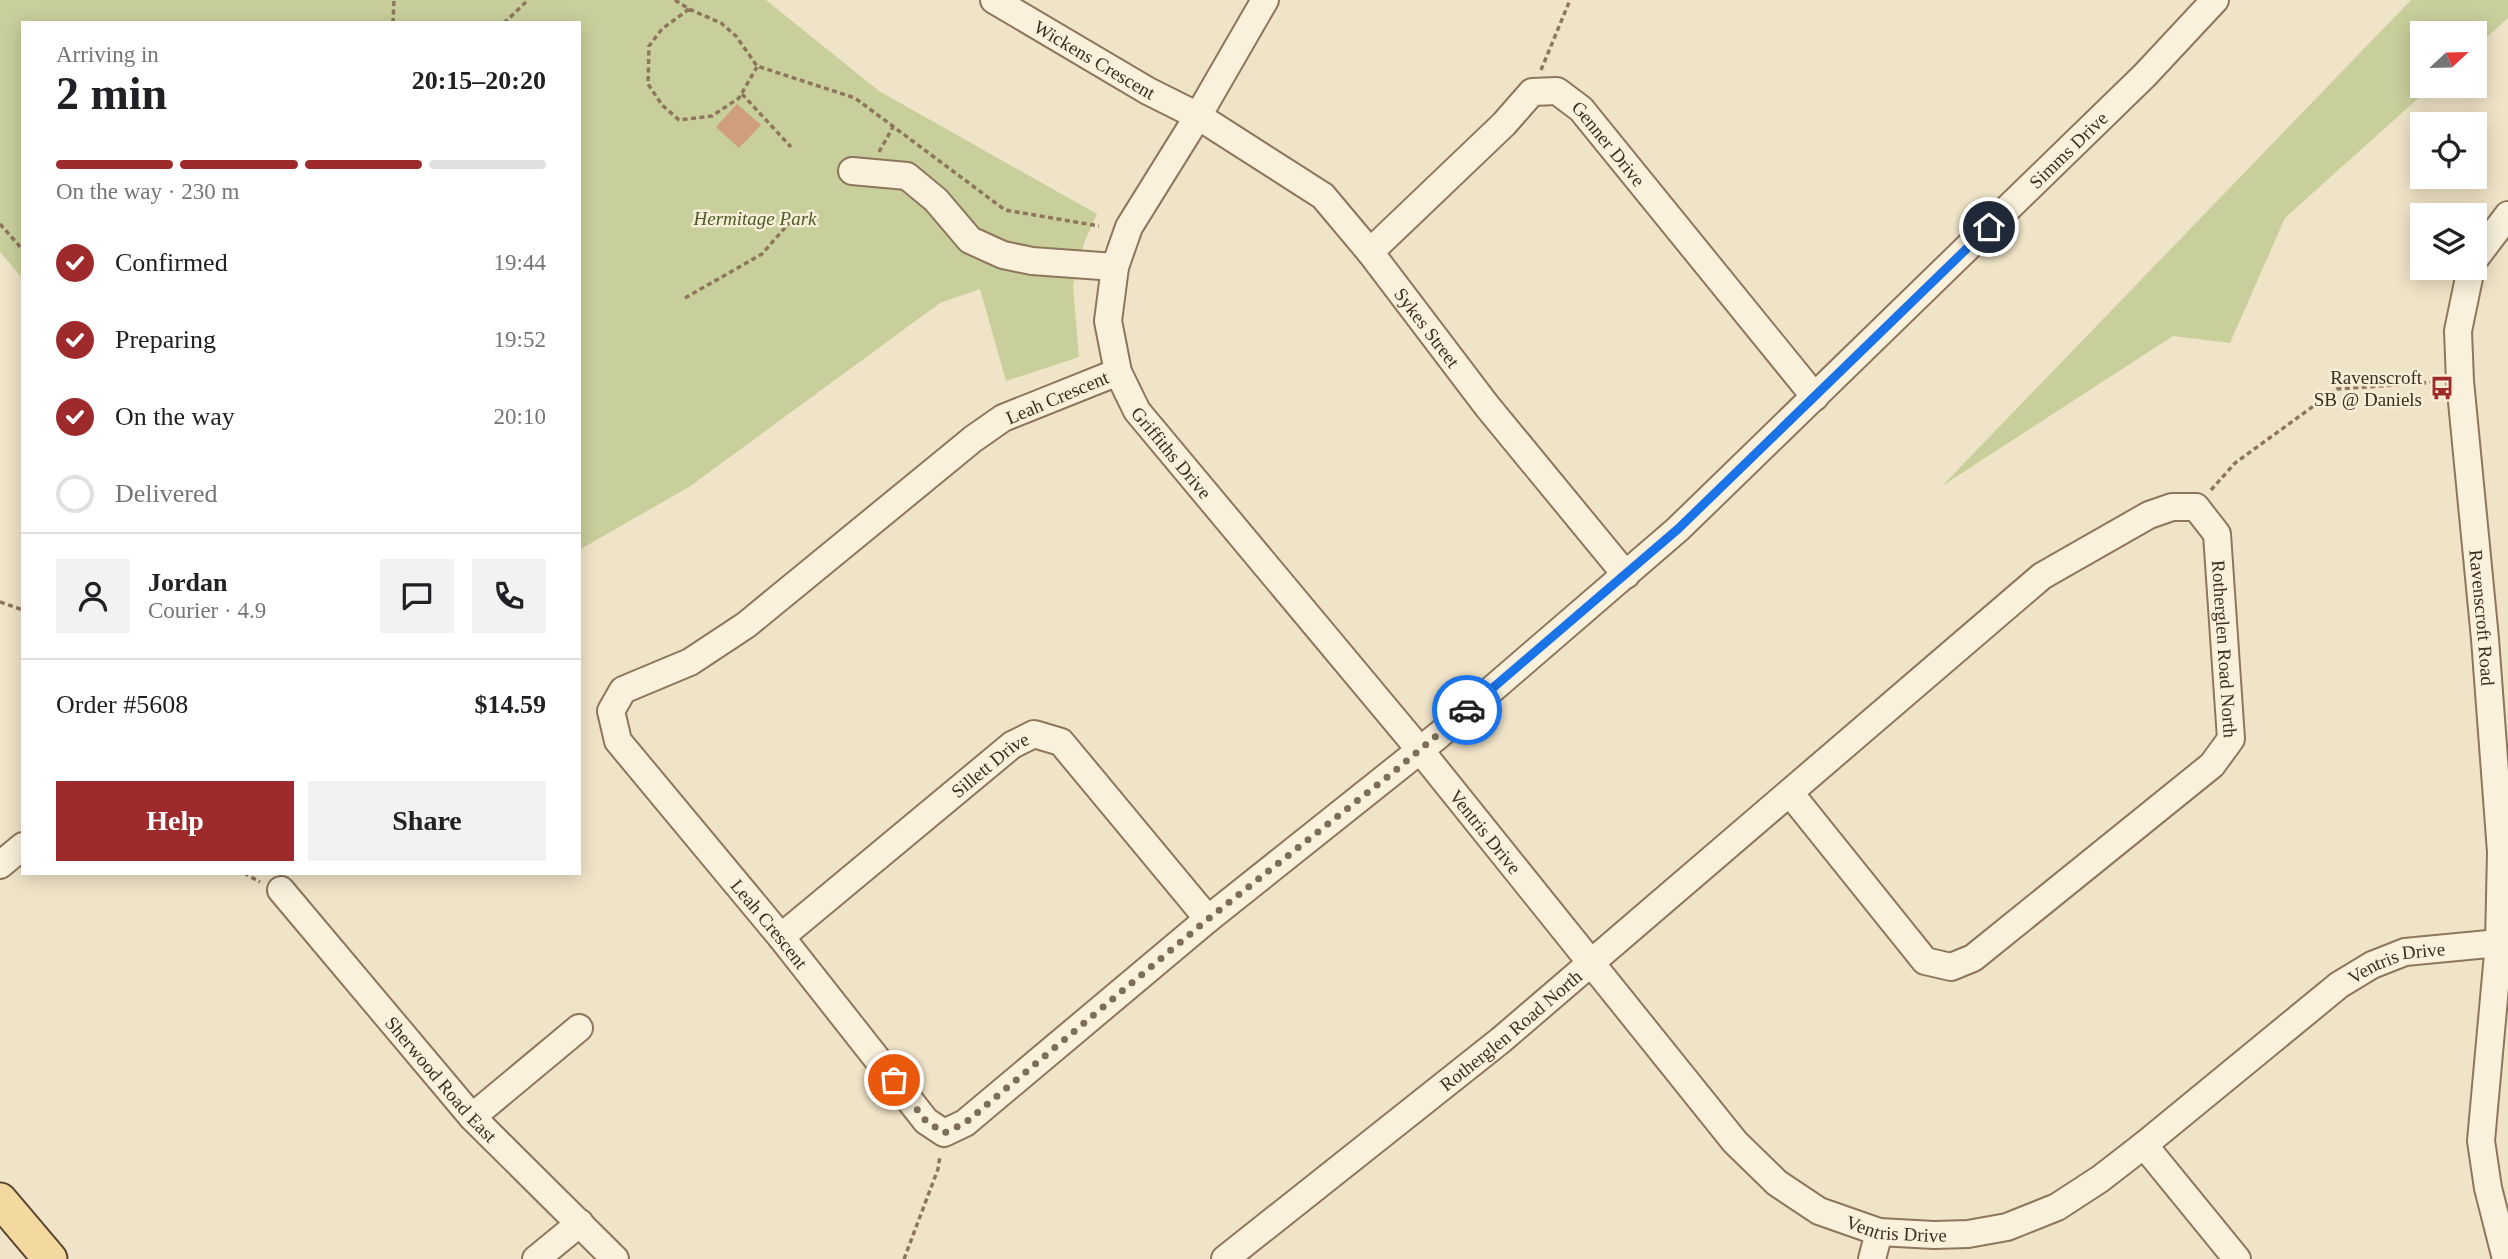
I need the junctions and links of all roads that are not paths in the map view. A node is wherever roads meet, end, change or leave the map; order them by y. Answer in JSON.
{"nodes":[{"id":1,"x":994,"y":0,"type":"edge"},
{"id":2,"x":1265,"y":0,"type":"edge"},
{"id":3,"x":2215,"y":0,"type":"edge"},
{"id":4,"x":1198,"y":116,"type":"junction"},
{"id":5,"x":852,"y":171,"type":"dead end"},
{"id":6,"x":2508,"y":215,"type":"edge"},
{"id":7,"x":2487,"y":243,"type":"edge"},
{"id":8,"x":1370,"y":252,"type":"junction"},
{"id":9,"x":1115,"y":267,"type":"junction"},
{"id":10,"x":2469,"y":280,"type":"edge"},
{"id":11,"x":1118,"y":372,"type":"junction"},
{"id":12,"x":1815,"y":397,"type":"junction"},
{"id":13,"x":1626,"y":575,"type":"junction"},
{"id":14,"x":2497,"y":639,"type":"edge"},
{"id":15,"x":1420,"y":750,"type":"junction"},
{"id":16,"x":1790,"y":793,"type":"junction"},
{"id":17,"x":21,"y":848,"type":"edge"},
{"id":18,"x":0,"y":865,"type":"edge"},
{"id":19,"x":281,"y":890,"type":"dead end"},
{"id":20,"x":1208,"y":919,"type":"junction"},
{"id":21,"x":781,"y":937,"type":"junction"},
{"id":22,"x":2499,"y":943,"type":"junction"},
{"id":23,"x":1590,"y":963,"type":"junction"},
{"id":24,"x":579,"y":1028,"type":"dead end"},
{"id":25,"x":472,"y":1117,"type":"junction"},
{"id":26,"x":2144,"y":1145,"type":"junction"},
{"id":27,"x":0,"y":1200,"type":"edge"},
{"id":28,"x":580,"y":1223,"type":"junction"},
{"id":29,"x":2502,"y":1223,"type":"edge"},
{"id":30,"x":1879,"y":1232,"type":"junction"},
{"id":31,"x":50,"y":1259,"type":"edge"},
{"id":32,"x":536,"y":1259,"type":"edge"},
{"id":33,"x":615,"y":1259,"type":"edge"},
{"id":34,"x":1225,"y":1259,"type":"edge"},
{"id":35,"x":1872,"y":1259,"type":"edge"},
{"id":36,"x":2237,"y":1259,"type":"edge"},
{"id":37,"x":2506,"y":1259,"type":"edge"}],
"edges":[{"from":1,"to":4,"type":"street","name":"Wickens Crescent"},
{"from":2,"to":4,"type":"street","name":"Griffiths Drive"},
{"from":3,"to":12,"type":"street","name":"Simms Drive"},
{"from":4,"to":8,"type":"street","name":"Sykes Street"},
{"from":4,"to":9,"type":"street","name":"Griffiths Drive"},
{"from":5,"to":9,"type":"street"},
{"from":6,"to":7,"type":"street"},
{"from":8,"to":12,"type":"street","name":"Genner Drive"},
{"from":8,"to":13,"type":"street","name":"Sykes Street"},
{"from":9,"to":11,"type":"street","name":"Griffiths Drive"},
{"from":10,"to":14,"type":"street","name":"Ravenscroft Road"},
{"from":11,"to":15,"type":"street","name":"Griffiths Drive"},
{"from":11,"to":21,"type":"street","name":"Leah Crescent"},
{"from":12,"to":13,"type":"street","name":"Simms Drive"},
{"from":13,"to":15,"type":"street","name":"Simms Drive"},
{"from":14,"to":22,"type":"street","name":"Ravenscroft Road"},
{"from":15,"to":20,"type":"street"},
{"from":15,"to":23,"type":"street","name":"Ventris Drive"},
{"from":16,"to":16,"type":"street","name":"Rotherglen Road North"},
{"from":16,"to":23,"type":"street","name":"Rotherglen Road North"},
{"from":17,"to":18,"type":"street"},
{"from":19,"to":25,"type":"street","name":"Sherwood Road East"},
{"from":20,"to":21,"type":"street","name":"Sillett Drive"},
{"from":20,"to":21,"type":"street","name":"Leah Crescent"},
{"from":22,"to":26,"type":"street","name":"Ventris Drive"},
{"from":22,"to":29,"type":"street","name":"Ravenscroft Road"},
{"from":23,"to":30,"type":"street","name":"Ventris Drive"},
{"from":23,"to":34,"type":"street","name":"Rotherglen Road North"},
{"from":24,"to":25,"type":"street"},
{"from":25,"to":28,"type":"street","name":"Sherwood Road East"},
{"from":26,"to":30,"type":"street","name":"Ventris Drive"},
{"from":26,"to":36,"type":"street"},
{"from":27,"to":31,"type":"main road"},
{"from":28,"to":32,"type":"street"},
{"from":28,"to":33,"type":"street","name":"Sherwood Road East"},
{"from":29,"to":37,"type":"street","name":"Ravenscroft Road"},
{"from":30,"to":35,"type":"street"}]}
